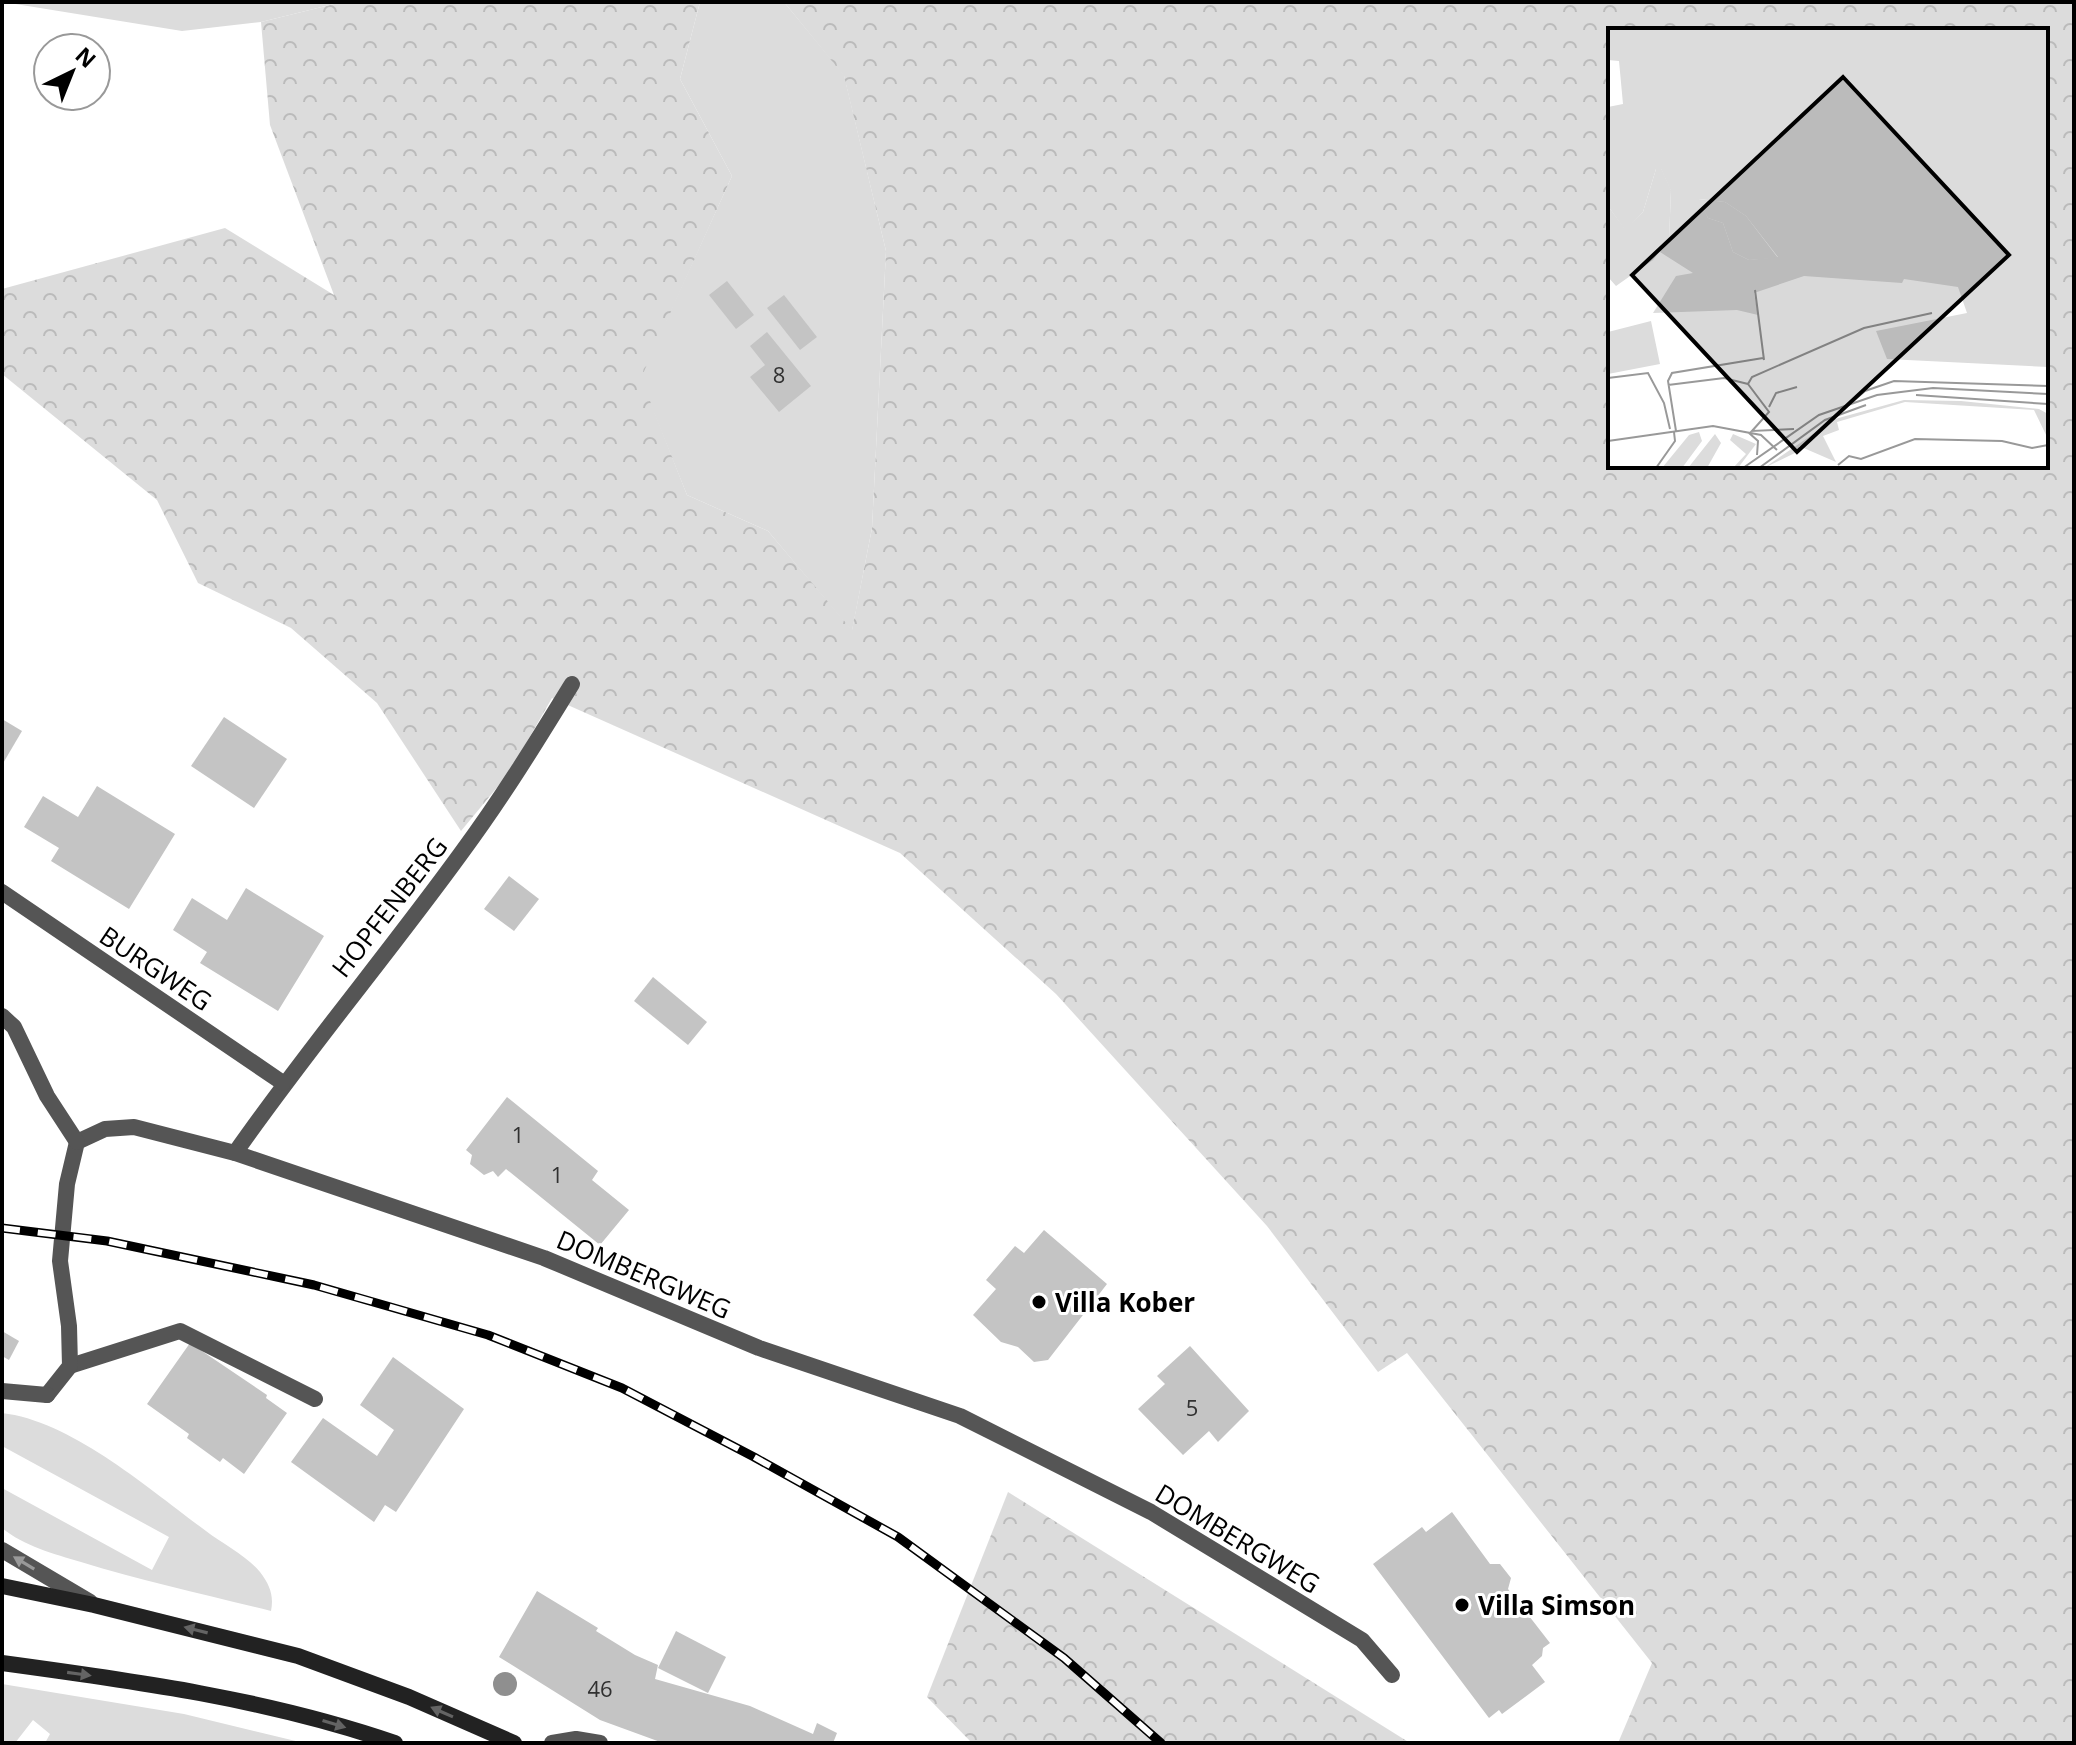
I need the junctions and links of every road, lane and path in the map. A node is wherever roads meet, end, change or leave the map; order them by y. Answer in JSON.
{"nodes":[{"id":1,"x":572,"y":684,"type":"dead end"},
{"id":2,"x":2,"y":892,"type":"edge"},
{"id":3,"x":2,"y":1016,"type":"edge"},
{"id":4,"x":283,"y":1083,"type":"junction"},
{"id":5,"x":77,"y":1142,"type":"junction"},
{"id":6,"x":235,"y":1153,"type":"junction"},
{"id":7,"x":70,"y":1366,"type":"junction"},
{"id":8,"x":2,"y":1391,"type":"edge"},
{"id":9,"x":315,"y":1399,"type":"dead end"},
{"id":10,"x":2,"y":1550,"type":"edge"},
{"id":11,"x":2,"y":1586,"type":"edge"},
{"id":12,"x":94,"y":1605,"type":"junction"},
{"id":13,"x":2,"y":1663,"type":"edge"},
{"id":14,"x":1392,"y":1675,"type":"dead end"},
{"id":15,"x":395,"y":1743,"type":"edge"},
{"id":16,"x":514,"y":1743,"type":"edge"},
{"id":17,"x":552,"y":1743,"type":"edge"},
{"id":18,"x":600,"y":1743,"type":"edge"}],
"edges":[{"from":1,"to":4,"type":"street","name":"HOPFENBERG"},
{"from":2,"to":4,"type":"street","name":"BURGWEG"},
{"from":3,"to":5,"type":"street"},
{"from":4,"to":6,"type":"street","name":"HOPFENBERG"},
{"from":5,"to":6,"type":"street","name":"DOMBERGWEG"},
{"from":5,"to":7,"type":"street"},
{"from":6,"to":14,"type":"street","name":"DOMBERGWEG"},
{"from":7,"to":8,"type":"street"},
{"from":7,"to":9,"type":"street"},
{"from":12,"to":10,"type":"street","one_way":true},
{"from":11,"to":12,"type":"main road"},
{"from":16,"to":12,"type":"main road","one_way":true},
{"from":13,"to":15,"type":"main road","one_way":true},
{"from":17,"to":18,"type":"street"}]}
